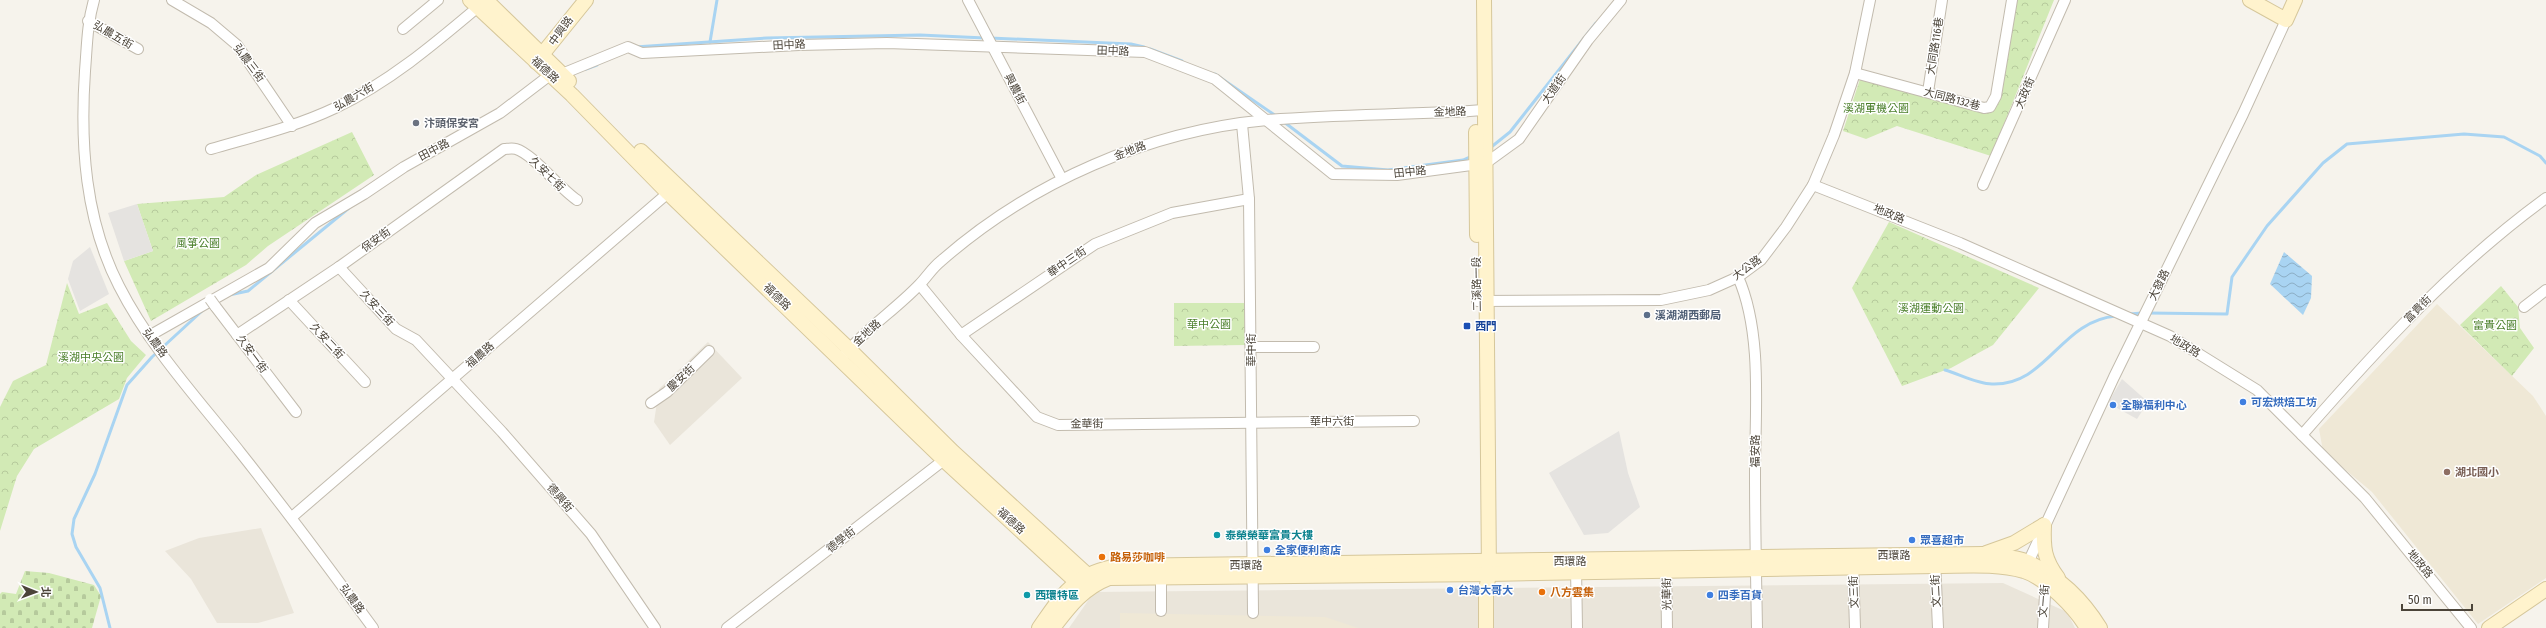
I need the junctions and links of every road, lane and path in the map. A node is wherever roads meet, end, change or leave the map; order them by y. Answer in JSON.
{"nodes":[{"id":1,"x":94,"y":0,"type":"edge"},
{"id":2,"x":172,"y":0,"type":"edge"},
{"id":3,"x":438,"y":0,"type":"edge"},
{"id":4,"x":586,"y":0,"type":"edge"},
{"id":5,"x":968,"y":0,"type":"edge"},
{"id":6,"x":1475,"y":0,"type":"edge"},
{"id":7,"x":1484,"y":0,"type":"edge"},
{"id":8,"x":1621,"y":0,"type":"edge"},
{"id":9,"x":1870,"y":0,"type":"edge"},
{"id":10,"x":1942,"y":0,"type":"edge"},
{"id":11,"x":2012,"y":0,"type":"edge"},
{"id":12,"x":2065,"y":0,"type":"edge"},
{"id":13,"x":2250,"y":0,"type":"edge"},
{"id":14,"x":2295,"y":0,"type":"edge"},
{"id":15,"x":478,"y":2,"type":"edge"},
{"id":16,"x":2286,"y":20,"type":"junction"},
{"id":17,"x":88,"y":21,"type":"junction"},
{"id":18,"x":403,"y":29,"type":"dead end"},
{"id":19,"x":992,"y":47,"type":"junction"},
{"id":20,"x":138,"y":50,"type":"dead end"},
{"id":21,"x":540,"y":59,"type":"junction"},
{"id":22,"x":1855,"y":73,"type":"junction"},
{"id":23,"x":556,"y":75,"type":"junction"},
{"id":24,"x":1928,"y":92,"type":"junction"},
{"id":25,"x":1480,"y":110,"type":"junction"},
{"id":26,"x":1267,"y":120,"type":"junction"},
{"id":27,"x":1242,"y":124,"type":"junction"},
{"id":28,"x":292,"y":126,"type":"junction"},
{"id":29,"x":211,"y":149,"type":"dead end"},
{"id":30,"x":515,"y":149,"type":"joint"},
{"id":31,"x":1481,"y":156,"type":"junction"},
{"id":32,"x":1062,"y":179,"type":"junction"},
{"id":33,"x":1813,"y":185,"type":"junction"},
{"id":34,"x":1983,"y":185,"type":"dead end"},
{"id":35,"x":668,"y":193,"type":"junction"},
{"id":36,"x":2546,"y":198,"type":"edge"},
{"id":37,"x":1249,"y":199,"type":"junction"},
{"id":38,"x":577,"y":200,"type":"dead end"},
{"id":39,"x":339,"y":267,"type":"junction"},
{"id":40,"x":1738,"y":277,"type":"junction"},
{"id":41,"x":920,"y":284,"type":"junction"},
{"id":42,"x":2546,"y":290,"type":"edge"},
{"id":43,"x":289,"y":300,"type":"junction"},
{"id":44,"x":1482,"y":301,"type":"junction"},
{"id":45,"x":212,"y":302,"type":"junction"},
{"id":46,"x":2524,"y":307,"type":"dead end"},
{"id":47,"x":2140,"y":324,"type":"junction"},
{"id":48,"x":237,"y":335,"type":"junction"},
{"id":49,"x":961,"y":335,"type":"junction"},
{"id":50,"x":149,"y":336,"type":"junction"},
{"id":51,"x":1251,"y":347,"type":"junction"},
{"id":52,"x":1314,"y":347,"type":"dead end"},
{"id":53,"x":708,"y":351,"type":"dead end"},
{"id":54,"x":845,"y":354,"type":"junction"},
{"id":55,"x":451,"y":380,"type":"junction"},
{"id":56,"x":365,"y":382,"type":"dead end"},
{"id":57,"x":651,"y":403,"type":"dead end"},
{"id":58,"x":296,"y":412,"type":"dead end"},
{"id":59,"x":1251,"y":421,"type":"junction"},
{"id":60,"x":1414,"y":421,"type":"dead end"},
{"id":61,"x":2302,"y":434,"type":"junction"},
{"id":62,"x":949,"y":456,"type":"junction"},
{"id":63,"x":292,"y":517,"type":"junction"},
{"id":64,"x":2044,"y":524,"type":"junction"},
{"id":65,"x":1983,"y":554,"type":"junction"},
{"id":66,"x":1935,"y":560,"type":"junction"},
{"id":67,"x":1853,"y":561,"type":"junction"},
{"id":68,"x":1754,"y":564,"type":"junction"},
{"id":69,"x":1666,"y":565,"type":"junction"},
{"id":70,"x":2026,"y":566,"type":"junction"},
{"id":71,"x":1576,"y":567,"type":"junction"},
{"id":72,"x":1484,"y":568,"type":"junction"},
{"id":73,"x":1253,"y":571,"type":"junction"},
{"id":74,"x":1161,"y":577,"type":"junction"},
{"id":75,"x":2046,"y":579,"type":"junction"},
{"id":76,"x":1086,"y":583,"type":"junction"},
{"id":77,"x":2062,"y":583,"type":"junction"},
{"id":78,"x":2546,"y":589,"type":"edge"},
{"id":79,"x":1161,"y":611,"type":"dead end"},
{"id":80,"x":1253,"y":613,"type":"dead end"},
{"id":81,"x":373,"y":628,"type":"edge"},
{"id":82,"x":654,"y":628,"type":"edge"},
{"id":83,"x":727,"y":628,"type":"edge"},
{"id":84,"x":1039,"y":628,"type":"edge"},
{"id":85,"x":1053,"y":628,"type":"edge"},
{"id":86,"x":1486,"y":628,"type":"edge"},
{"id":87,"x":1577,"y":628,"type":"edge"},
{"id":88,"x":1667,"y":628,"type":"edge"},
{"id":89,"x":1757,"y":628,"type":"edge"},
{"id":90,"x":1855,"y":628,"type":"edge"},
{"id":91,"x":1938,"y":628,"type":"edge"},
{"id":92,"x":2043,"y":628,"type":"edge"},
{"id":93,"x":2087,"y":628,"type":"edge"},
{"id":94,"x":2100,"y":628,"type":"edge"},
{"id":95,"x":2471,"y":628,"type":"edge"},
{"id":96,"x":2489,"y":628,"type":"edge"}],
"edges":[{"from":1,"to":17,"type":"street","name":"弘農路"},
{"from":2,"to":28,"type":"street","name":"弘農三街"},
{"from":3,"to":18,"type":"street"},
{"from":4,"to":21,"type":"street","name":"中興路"},
{"from":5,"to":19,"type":"street","name":"興農街"},
{"from":6,"to":25,"type":"street","name":"二溪路一段"},
{"from":7,"to":25,"type":"street","name":"二溪路一段"},
{"from":8,"to":31,"type":"street","name":"大道街"},
{"from":9,"to":22,"type":"street","name":"大公路"},
{"from":10,"to":24,"type":"street","name":"大同路116巷"},
{"from":11,"to":24,"type":"street","name":"大同路132巷"},
{"from":12,"to":34,"type":"street","name":"大政街"},
{"from":13,"to":16,"type":"street"},
{"from":14,"to":16,"type":"street","name":"大發路"},
{"from":15,"to":21,"type":"street","name":"福德路"},
{"from":15,"to":28,"type":"street","name":"弘農六街"},
{"from":16,"to":47,"type":"street","name":"大發路"},
{"from":17,"to":20,"type":"street","name":"弘農五街"},
{"from":17,"to":50,"type":"street","name":"弘農路"},
{"from":19,"to":23,"type":"street","name":"田中路"},
{"from":19,"to":26,"type":"street","name":"田中路"},
{"from":19,"to":32,"type":"street","name":"興農街"},
{"from":21,"to":23,"type":"street","name":"福德路"},
{"from":22,"to":24,"type":"street","name":"大同路132巷"},
{"from":22,"to":33,"type":"street","name":"大公路"},
{"from":23,"to":35,"type":"street","name":"福德路"},
{"from":23,"to":45,"type":"street","name":"田中路"},
{"from":23,"to":54,"type":"street","name":"福德路"},
{"from":25,"to":26,"type":"street","name":"金地路"},
{"from":25,"to":31,"type":"street","name":"二溪路一段"},
{"from":26,"to":27,"type":"street","name":"金地路"},
{"from":26,"to":31,"type":"street","name":"田中路"},
{"from":27,"to":32,"type":"street","name":"金地路"},
{"from":27,"to":37,"type":"street","name":"華中街"},
{"from":28,"to":29,"type":"street","name":"弘農六街"},
{"from":30,"to":38,"type":"street","name":"久安七街"},
{"from":30,"to":39,"type":"street","name":"保安街"},
{"from":31,"to":44,"type":"street","name":"二溪路一段"},
{"from":32,"to":41,"type":"street","name":"金地路"},
{"from":33,"to":40,"type":"street","name":"大公路"},
{"from":33,"to":47,"type":"street","name":"地政路"},
{"from":35,"to":54,"type":"street","name":"福德路"},
{"from":35,"to":55,"type":"street","name":"福農路"},
{"from":36,"to":61,"type":"street","name":"富貴街"},
{"from":37,"to":49,"type":"street","name":"華中三街"},
{"from":37,"to":51,"type":"street","name":"華中街"},
{"from":39,"to":43,"type":"street","name":"保安街"},
{"from":39,"to":55,"type":"street","name":"久安三街"},
{"from":40,"to":44,"type":"street","name":"大公路"},
{"from":40,"to":68,"type":"street","name":"福安路"},
{"from":41,"to":49,"type":"street"},
{"from":41,"to":54,"type":"street","name":"金地路"},
{"from":42,"to":46,"type":"street"},
{"from":43,"to":48,"type":"street","name":"保安街"},
{"from":43,"to":56,"type":"street","name":"久安二街"},
{"from":44,"to":72,"type":"street","name":"二溪路一段"},
{"from":45,"to":48,"type":"street","name":"久安一街"},
{"from":45,"to":50,"type":"street","name":"田中路"},
{"from":47,"to":61,"type":"street","name":"地政路"},
{"from":47,"to":64,"type":"street","name":"大發路"},
{"from":48,"to":58,"type":"street","name":"久安一街"},
{"from":49,"to":59,"type":"street","name":"金華街"},
{"from":50,"to":63,"type":"street","name":"弘農路"},
{"from":51,"to":52,"type":"street"},
{"from":51,"to":59,"type":"street","name":"華中街"},
{"from":53,"to":57,"type":"street","name":"慶安街"},
{"from":54,"to":62,"type":"street","name":"福德路"},
{"from":55,"to":63,"type":"street","name":"福農路"},
{"from":55,"to":82,"type":"street","name":"德興街"},
{"from":59,"to":60,"type":"street","name":"華中六街"},
{"from":59,"to":73,"type":"street","name":"華中街"},
{"from":61,"to":95,"type":"street","name":"地政路"},
{"from":62,"to":76,"type":"street","name":"福德路"},
{"from":62,"to":83,"type":"street","name":"德學街"},
{"from":63,"to":81,"type":"street","name":"弘農路"},
{"from":64,"to":65,"type":"street"},
{"from":64,"to":70,"type":"street","name":"大發路"},
{"from":64,"to":77,"type":"street"},
{"from":65,"to":66,"type":"street","name":"西環路"},
{"from":65,"to":70,"type":"street","name":"西環路"},
{"from":66,"to":67,"type":"street","name":"西環路"},
{"from":66,"to":70,"type":"street","name":"西環路"},
{"from":66,"to":91,"type":"street","name":"文二街"},
{"from":67,"to":68,"type":"street","name":"西環路"},
{"from":67,"to":90,"type":"street","name":"文三街"},
{"from":68,"to":69,"type":"street","name":"西環路"},
{"from":68,"to":89,"type":"street","name":"福安路"},
{"from":69,"to":71,"type":"street","name":"西環路"},
{"from":69,"to":88,"type":"street","name":"光華街"},
{"from":70,"to":75,"type":"street","name":"西環路"},
{"from":71,"to":72,"type":"street","name":"西環路"},
{"from":71,"to":87,"type":"street"},
{"from":72,"to":73,"type":"street","name":"西環路"},
{"from":72,"to":86,"type":"street","name":"二溪路一段"},
{"from":73,"to":74,"type":"street","name":"西環路"},
{"from":73,"to":76,"type":"street","name":"西環路"},
{"from":73,"to":80,"type":"street","name":"華中街"},
{"from":74,"to":76,"type":"street","name":"西環路"},
{"from":74,"to":79,"type":"street"},
{"from":75,"to":77,"type":"street","name":"西環路"},
{"from":75,"to":92,"type":"street","name":"文一街"},
{"from":75,"to":93,"type":"street","name":"西環路"},
{"from":76,"to":84,"type":"street","name":"西環路"},
{"from":76,"to":85,"type":"street","name":"西環路"},
{"from":77,"to":94,"type":"street","name":"西環路"},
{"from":78,"to":96,"type":"street"}]}
